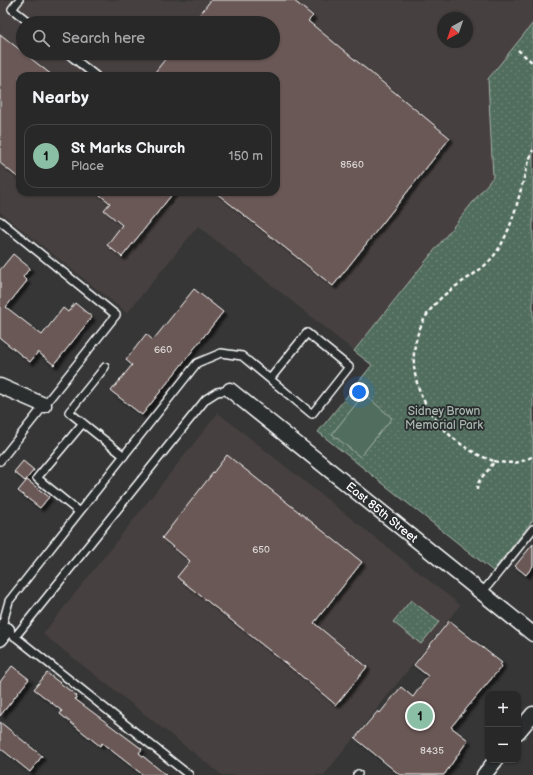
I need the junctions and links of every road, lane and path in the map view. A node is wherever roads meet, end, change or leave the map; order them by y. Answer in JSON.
{"nodes":[{"id":1,"x":19,"y":0,"type":"edge"},
{"id":2,"x":21,"y":16,"type":"edge"},
{"id":3,"x":518,"y":50,"type":"dead end"},
{"id":4,"x":76,"y":60,"type":"edge"},
{"id":5,"x":533,"y":63,"type":"edge"},
{"id":6,"x":91,"y":72,"type":"edge"},
{"id":7,"x":533,"y":150,"type":"edge"},
{"id":8,"x":0,"y":222,"type":"edge"},
{"id":9,"x":105,"y":367,"type":"dead end"},
{"id":10,"x":270,"y":379,"type":"junction"},
{"id":11,"x":0,"y":386,"type":"edge"},
{"id":12,"x":230,"y":390,"type":"joint"},
{"id":13,"x":44,"y":406,"type":"junction"},
{"id":14,"x":82,"y":423,"type":"junction"},
{"id":15,"x":124,"y":456,"type":"junction"},
{"id":16,"x":533,"y":456,"type":"edge"},
{"id":17,"x":0,"y":461,"type":"edge"},
{"id":18,"x":494,"y":461,"type":"junction"},
{"id":19,"x":477,"y":490,"type":"dead end"},
{"id":20,"x":79,"y":512,"type":"junction"},
{"id":21,"x":533,"y":529,"type":"edge"},
{"id":22,"x":482,"y":593,"type":"junction"},
{"id":23,"x":5,"y":631,"type":"edge"},
{"id":24,"x":533,"y":634,"type":"edge"},
{"id":25,"x":533,"y":714,"type":"edge"},
{"id":26,"x":521,"y":728,"type":"edge"},
{"id":27,"x":494,"y":763,"type":"edge"},
{"id":28,"x":189,"y":775,"type":"edge"},
{"id":29,"x":484,"y":775,"type":"edge"}],
"edges":[{"from":1,"to":2,"type":"lane"},
{"from":3,"to":5,"type":"path"},
{"from":4,"to":6,"type":"lane"},
{"from":7,"to":18,"type":"path"},
{"from":8,"to":13,"type":"lane"},
{"from":9,"to":14,"type":"lane"},
{"from":10,"to":10,"type":"lane"},
{"from":10,"to":15,"type":"lane"},
{"from":11,"to":13,"type":"street"},
{"from":12,"to":22,"type":"street","name":"East 85th Street"},
{"from":12,"to":23,"type":"lane"},
{"from":13,"to":17,"type":"lane"},
{"from":14,"to":15,"type":"lane"},
{"from":14,"to":20,"type":"lane"},
{"from":15,"to":20,"type":"lane"},
{"from":16,"to":18,"type":"path"},
{"from":18,"to":19,"type":"path"},
{"from":20,"to":23,"type":"lane"},
{"from":21,"to":22,"type":"lane"},
{"from":22,"to":24,"type":"street","name":"East 85th Street"},
{"from":23,"to":28,"type":"lane"},
{"from":25,"to":26,"type":"street"},
{"from":27,"to":29,"type":"street"}]}
